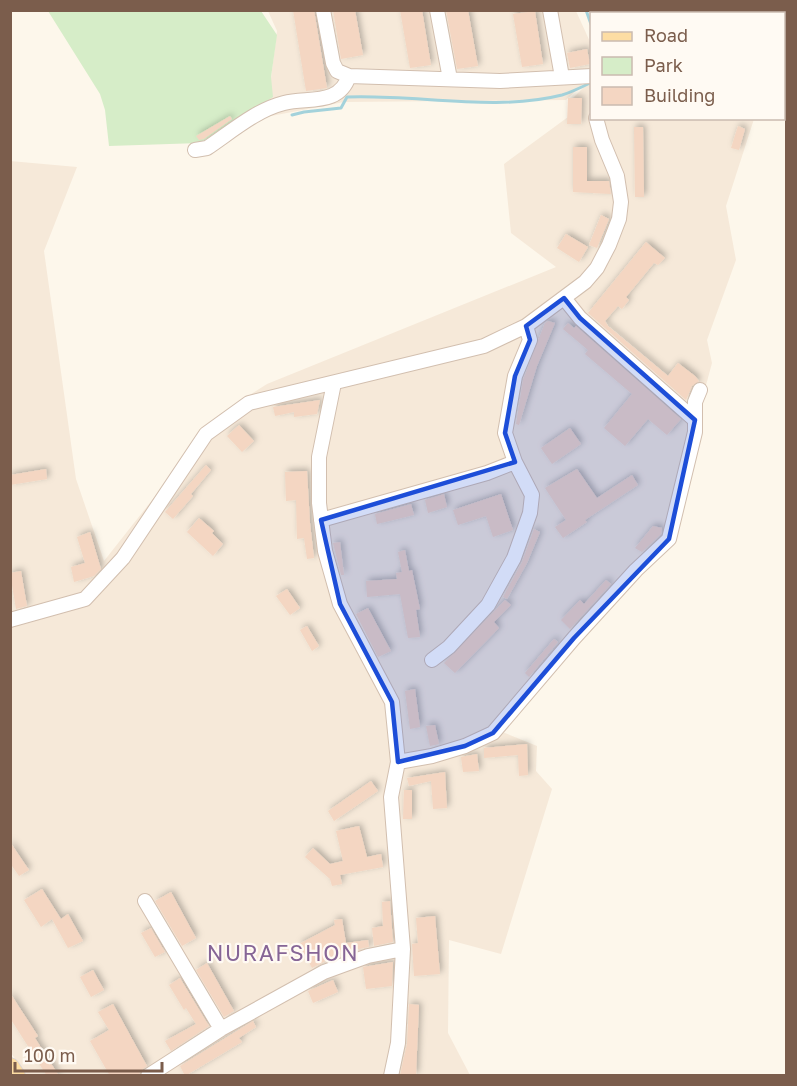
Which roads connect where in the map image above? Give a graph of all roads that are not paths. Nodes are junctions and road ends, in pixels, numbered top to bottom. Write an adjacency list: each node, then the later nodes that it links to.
1 (323, 10): 4 (street)
2 (437, 10): 7 (street)
3 (550, 10): 6 (street)
4 (349, 76): 7 (street); 9 (street)
5 (590, 76): 6 (street)
6 (562, 77): 7 (street)
7 (450, 79)
8 (597, 120): 10 (street)
9 (195, 150)
10 (564, 298): 11 (street); 14 (street)
11 (526, 326): 12 (street); 15 (street)
12 (334, 383): 16 (street); 17 (street)
13 (700, 390): 14 (street)
14 (695, 420): 19 (street)
15 (515, 462): 16 (street); 18 (street)
16 (321, 520): 19 (street)
17 (10, 620)
18 (432, 660)
19 (398, 762): 21 (street)
20 (145, 901): 22 (street)
21 (403, 949): 22 (street); 26 (street)
22 (221, 1029): 25 (street)
23 (10, 1067): 24 (main road)
24 (16, 1076)
25 (148, 1076)
26 (391, 1076)

